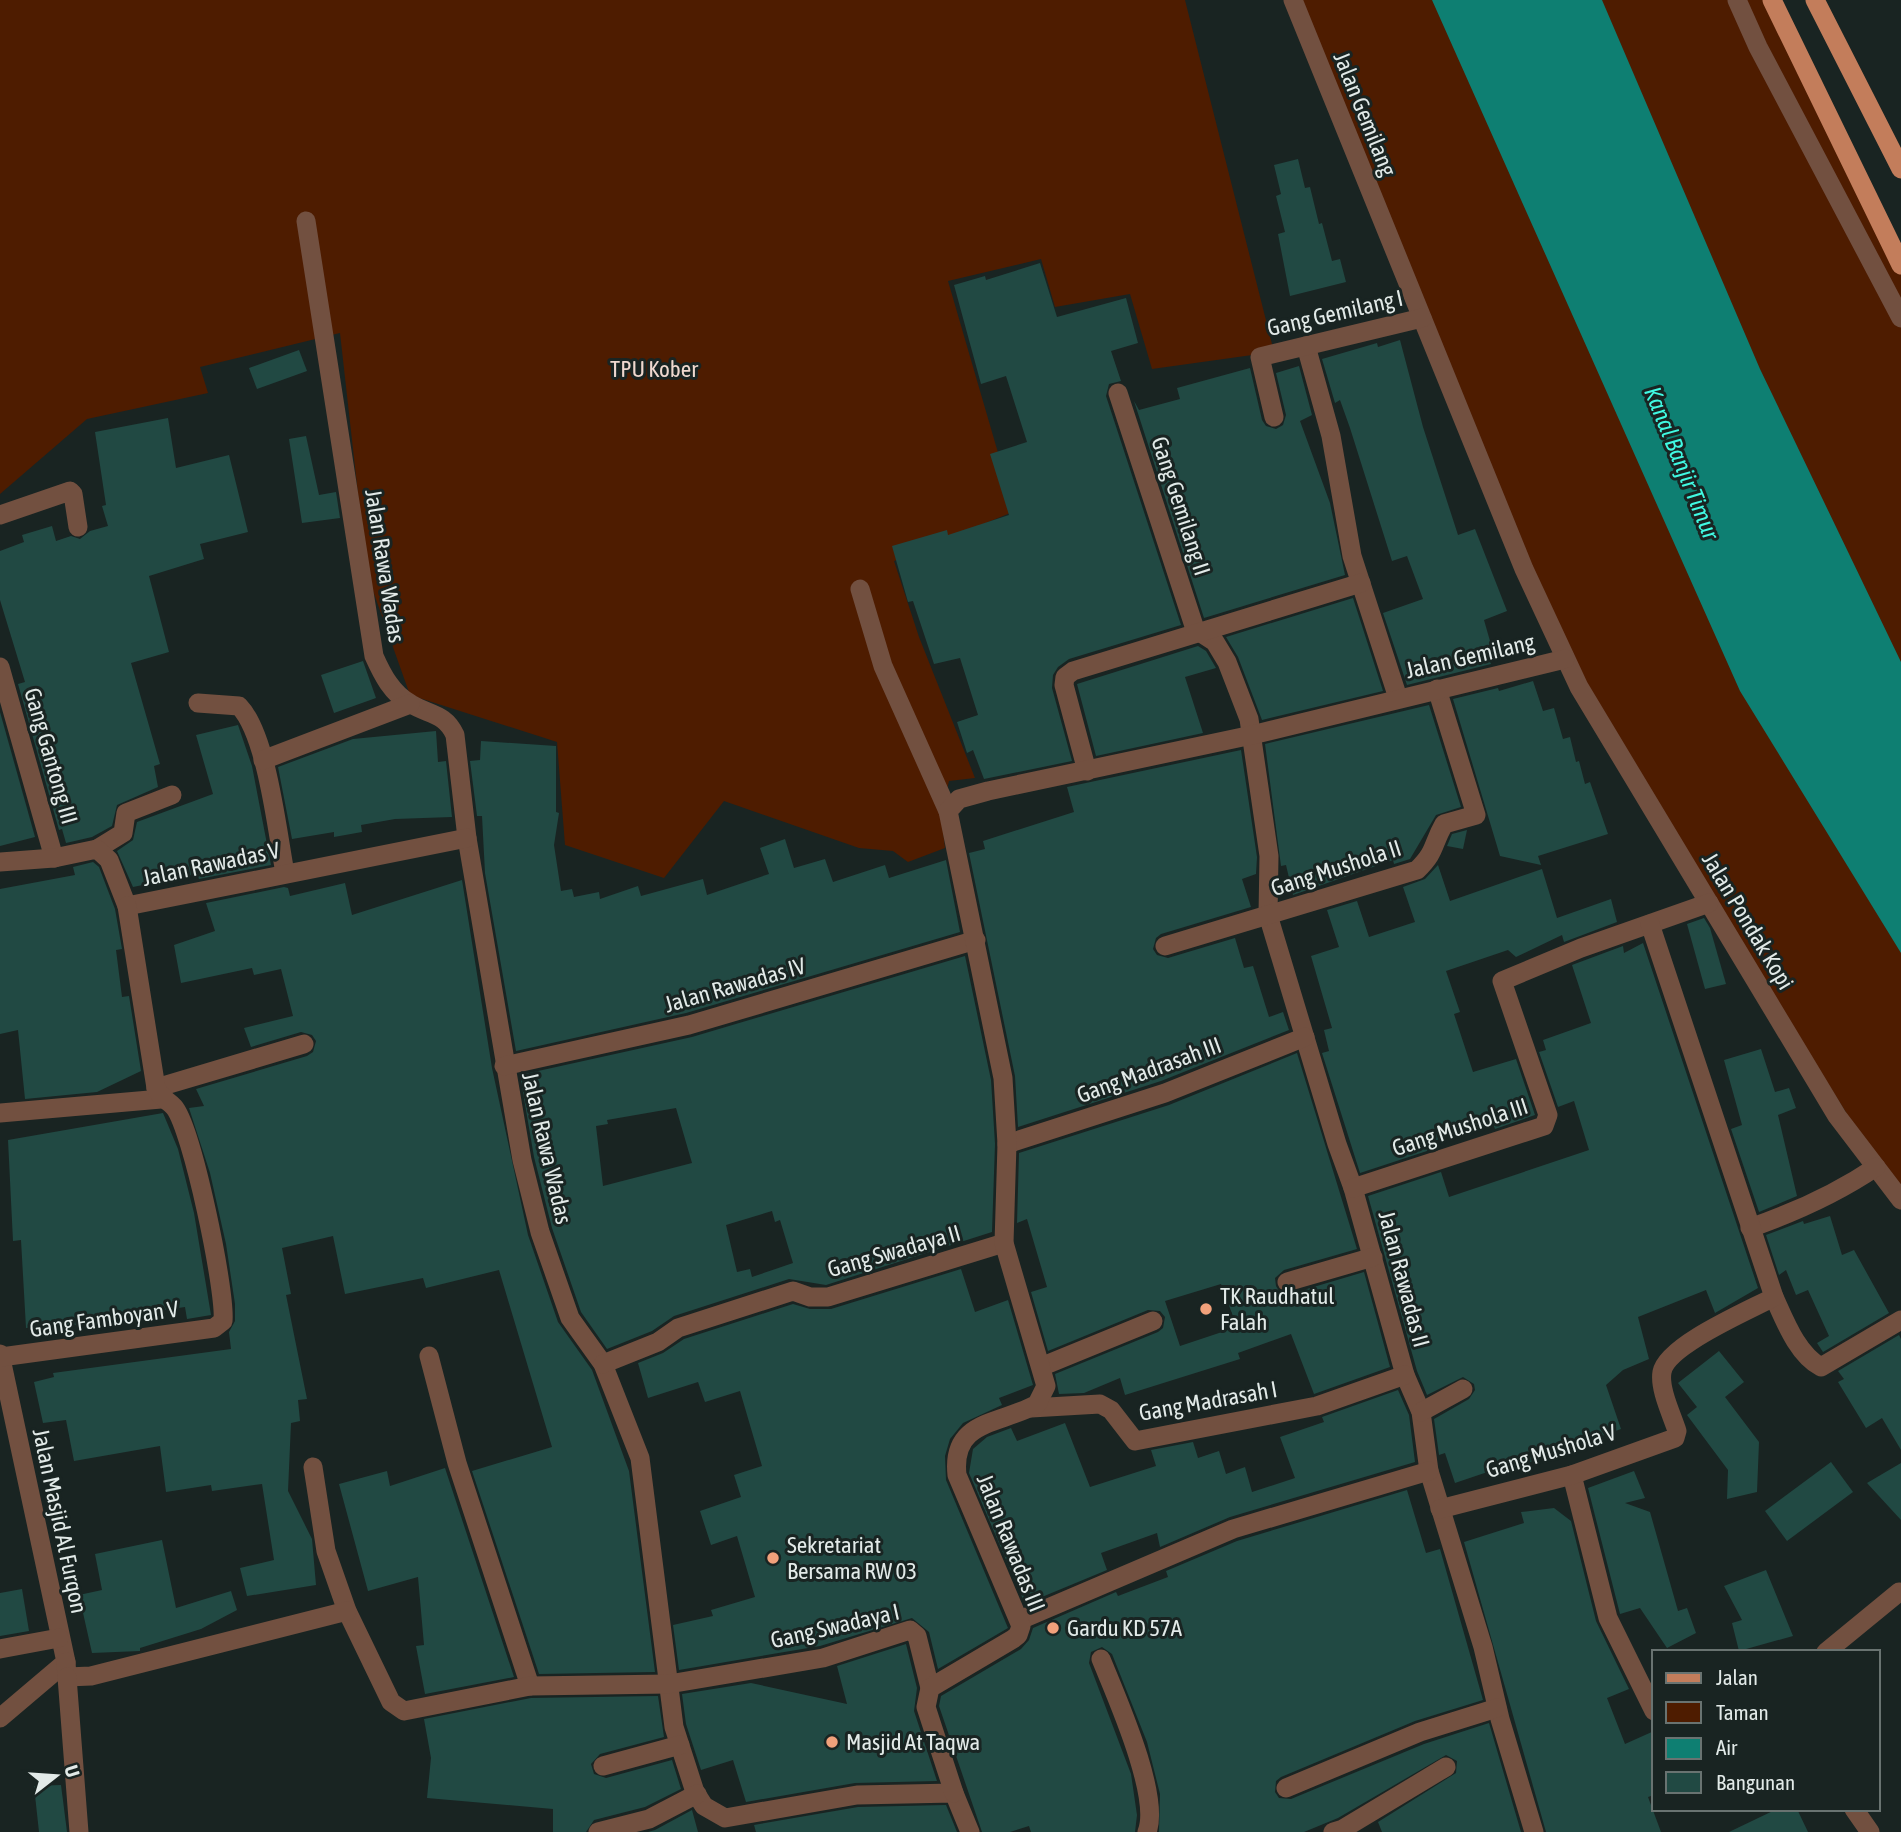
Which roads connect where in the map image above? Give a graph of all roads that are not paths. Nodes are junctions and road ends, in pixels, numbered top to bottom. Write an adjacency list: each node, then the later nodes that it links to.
1 (1293, 0): 8 (street, Jalan Gemilang)
2 (1737, 0): 9 (street)
3 (1772, 0): 7 (main road)
4 (1815, 0): 5 (main road)
5 (1901, 169)
6 (306, 221): 23 (street, Jalan Rawa Wadas)
7 (1901, 265)
8 (1422, 318): 10 (street, Gang Gemilang I); 18 (street, Jalan Gemilang)
9 (1901, 318)
10 (1306, 346): 12 (street, Gang Gemilang I); 15 (street)
11 (1118, 393): 17 (street, Gang Gemilang II)
12 (1274, 417)
13 (0, 515): 14 (street)
14 (79, 527)
15 (1361, 583): 17 (street); 21 (street)
16 (860, 589): 28 (street)
17 (1200, 633): 24 (street, Gang Gemilang II); 26 (street)
18 (1565, 659): 20 (street, Jalan Gemilang); 34 (street, Jalan Pondak Kopi)
19 (0, 667): 31 (street, Gang Gantong III)
20 (1437, 689): 21 (street, Jalan Gemilang); 36 (street, Gang Mushola II)
21 (1398, 698): 24 (street, Jalan Gemilang)
22 (198, 703): 25 (street)
23 (411, 704): 25 (street); 29 (street, Jalan Rawa Wadas)
24 (1252, 735): 26 (street, Jalan Gemilang); 36 (street, Jalan Rawadas II)
25 (263, 760): 33 (street)
26 (1087, 771): 28 (street, Jalan Gemilang)
27 (172, 795): 30 (street)
28 (948, 811): 38 (street)
29 (467, 838): 33 (street, Jalan Rawadas V); 42 (street, Jalan Rawa Wadas)
30 (97, 849): 31 (street); 35 (street, Jalan Rawadas V)
31 (54, 858): 32 (street)
32 (0, 862)
33 (285, 873): 35 (street, Jalan Rawadas V)
34 (1709, 903): 37 (street); 46 (street, Jalan Pondak Kopi)
35 (127, 906): 43 (street)
36 (1268, 915): 39 (street); 40 (street, Jalan Rawadas II)
37 (1650, 924): 47 (street, Gang Mushola III); 49 (street)
38 (976, 940): 42 (street, Jalan Rawadas IV); 45 (street)
39 (1165, 946)
40 (1305, 1037): 45 (street, Gang Madrasah III); 47 (street, Jalan Rawadas II)
41 (304, 1044): 43 (street)
42 (504, 1066): 58 (street, Jalan Rawa Wadas)
43 (158, 1093): 44 (street); 56 (street, Gang Famboyan V)
44 (0, 1113)
45 (1007, 1144): 50 (street)
46 (1876, 1167): 48 (street, Jalan Pondak Kopi); 49 (street)
47 (1353, 1188): 51 (street, Jalan Rawadas II)
48 (1901, 1200)
49 (1751, 1228): 53 (street)
50 (1004, 1243): 58 (street, Gang Swadaya II); 59 (street)
51 (1373, 1257): 52 (street); 60 (street, Jalan Rawadas II)
52 (1287, 1282)
53 (1774, 1297): 54 (street); 66 (street, Gang Mushola V)
54 (1901, 1320)
55 (1153, 1321): 59 (street)
56 (0, 1356): 71 (street, Jalan Masjid Al Furqon)
57 (429, 1356): 77 (street)
58 (603, 1364): 76 (street, Jalan Rawa Wadas)
59 (1043, 1366): 62 (street)
60 (1405, 1375): 62 (street, Gang Madrasah I); 63 (street, Jalan Rawadas II)
61 (1463, 1390): 63 (street)
62 (1031, 1408): 70 (street, Jalan Rawadas III)
63 (1421, 1412): 65 (street, Jalan Rawadas II)
64 (313, 1467): 69 (street)
65 (1429, 1471): 67 (street, Jalan Rawadas II); 70 (street)
66 (1572, 1475): 67 (street, Gang Mushola V); 79 (street)
67 (1440, 1509): 80 (street, Jalan Rawadas II)
68 (1899, 1592): 73 (street)
69 (347, 1611): 75 (street); 77 (street)
70 (1020, 1620): 78 (street, Jalan Rawadas III)
71 (60, 1639): 72 (street, Jalan Masjid Al Furqon); 75 (street)
72 (0, 1649)
73 (1828, 1650)
74 (1101, 1659): 93 (street)
75 (67, 1669): 81 (street); 90 (street)
76 (669, 1684): 77 (street); 78 (street, Gang Swadaya I); 82 (street, Jalan Rawa Wadas)
77 (530, 1686)
78 (930, 1688): 86 (street)
79 (1652, 1707)
80 (1497, 1708): 85 (street); 95 (street, Jalan Rawadas II)
81 (0, 1718)
82 (680, 1745): 83 (street); 87 (street, Jalan Rawa Wadas)
83 (603, 1766)
84 (1446, 1767): 94 (street)
85 (1286, 1788)
86 (954, 1793): 89 (street, Jalan Rawa Wadas); 92 (street)
87 (697, 1794): 89 (street, Jalan Rawa Wadas); 91 (street)
88 (1855, 1811): 96 (street)
89 (728, 1825)
90 (79, 1832)
91 (598, 1832)
92 (970, 1832)
93 (1147, 1832)
94 (1333, 1832)
95 (1534, 1832)
96 (1870, 1832)

